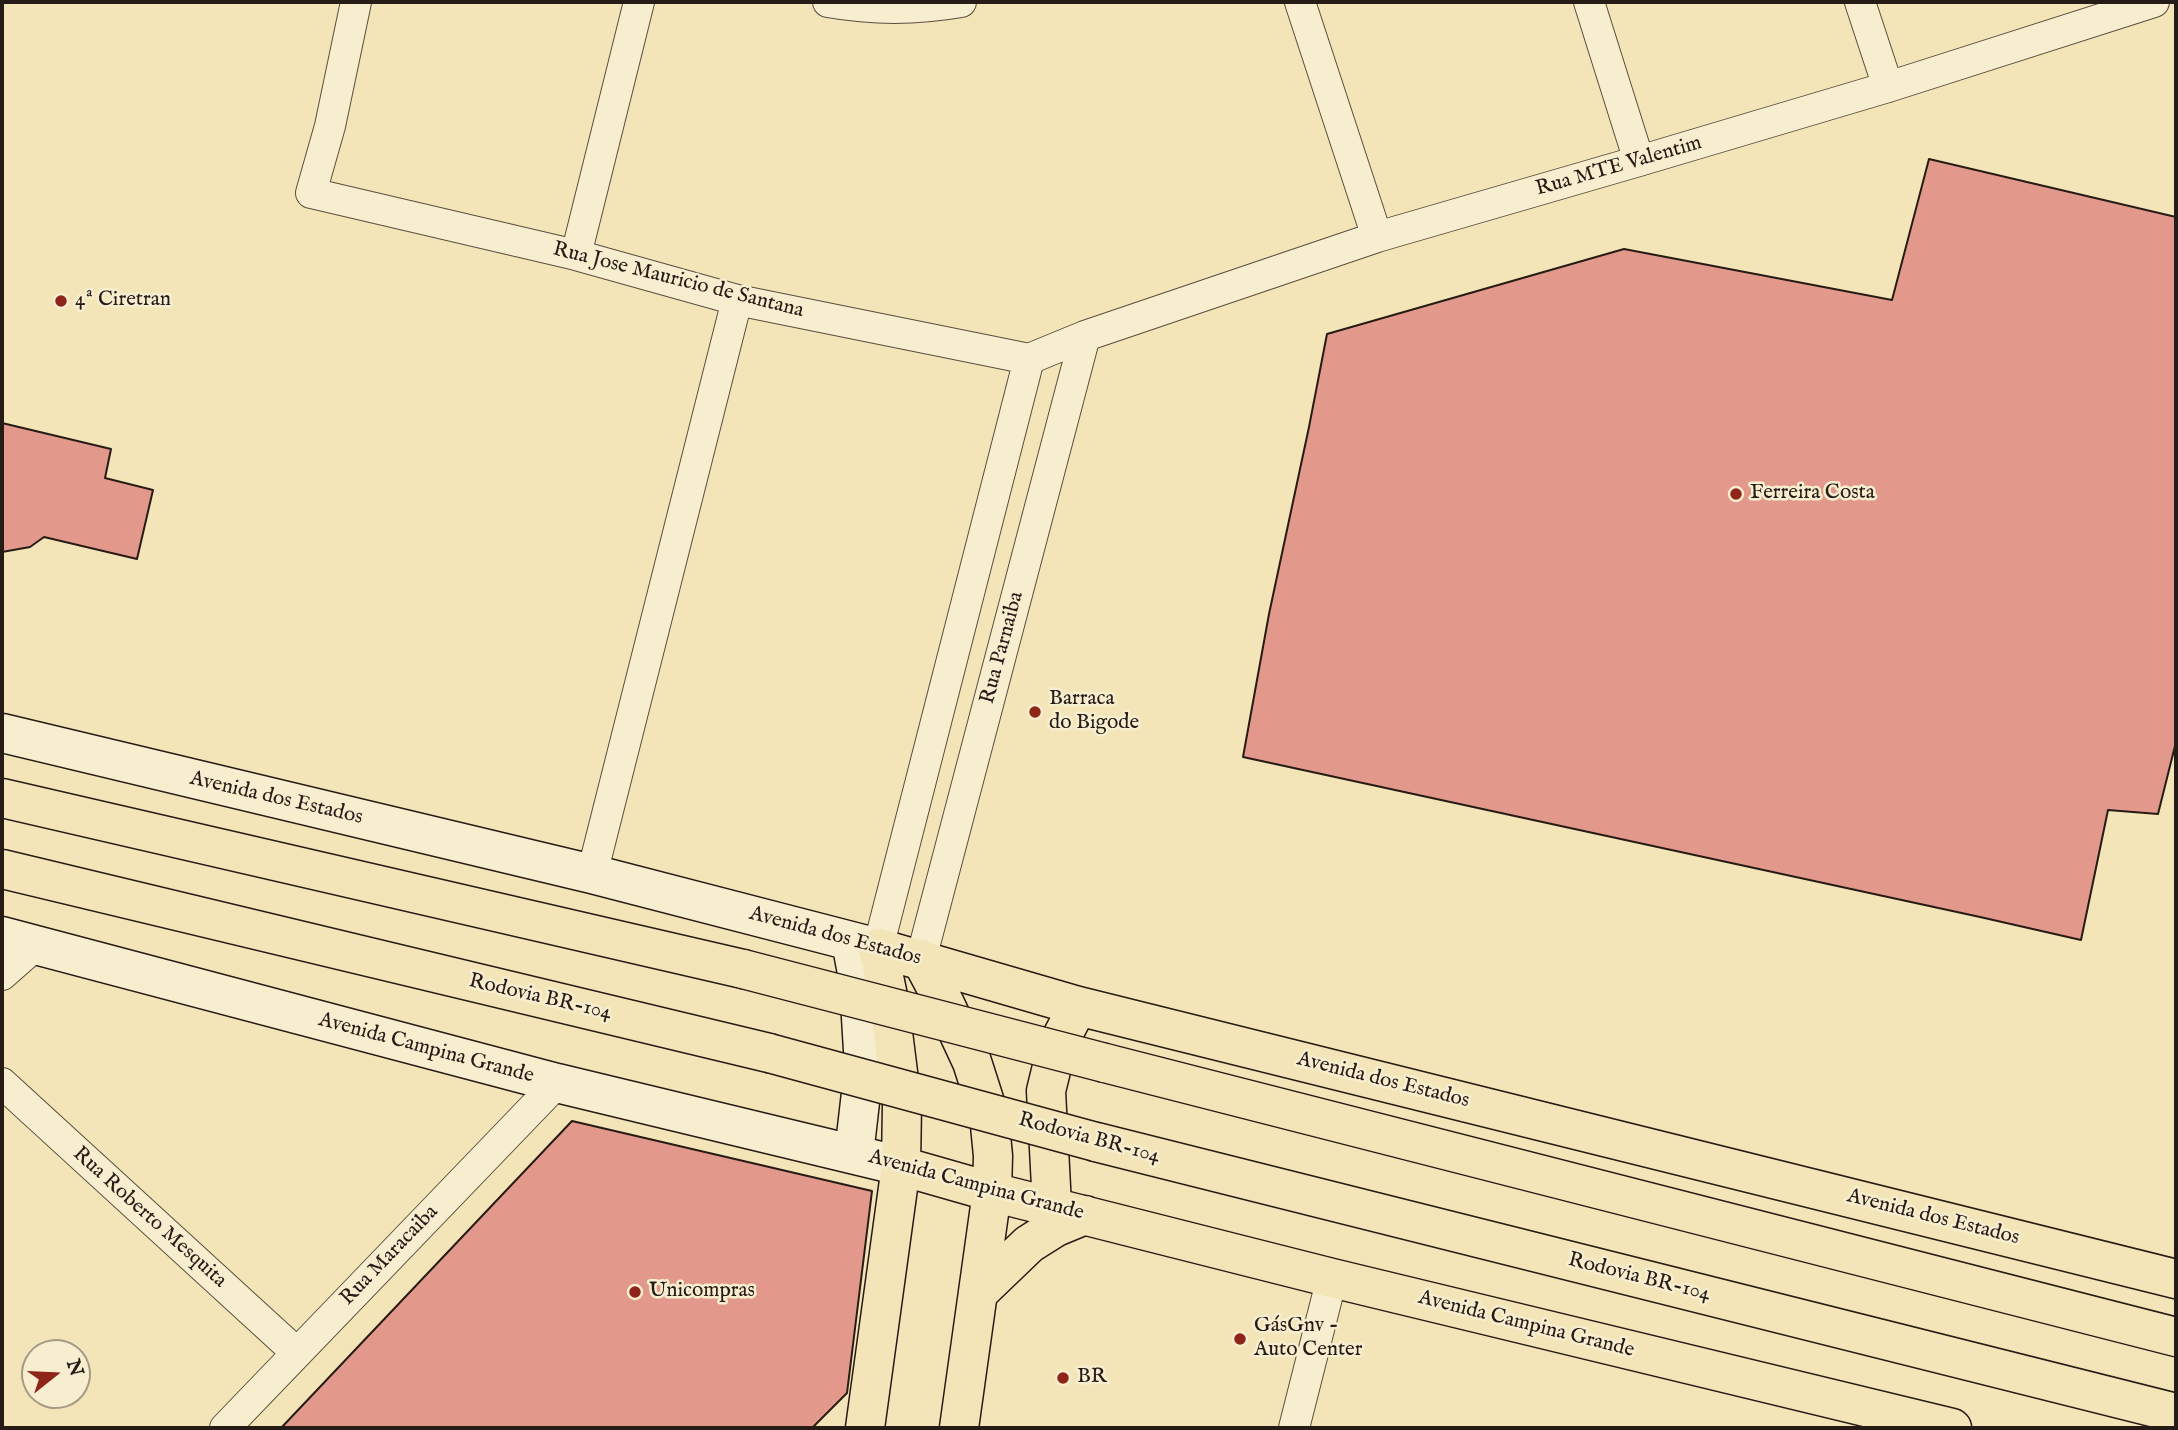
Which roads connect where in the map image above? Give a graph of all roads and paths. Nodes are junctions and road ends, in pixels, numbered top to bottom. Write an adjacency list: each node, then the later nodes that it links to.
1 (356, 2): 12 (street, Rua Jose Mauricio de Santana)
2 (639, 2): 12 (street)
3 (828, 2): 8 (street)
4 (1300, 2): 11 (street)
5 (1589, 2): 10 (street)
6 (1860, 2): 9 (street)
7 (2154, 2): 9 (street, Rua MTE Valentim)
8 (947, 3)
9 (1888, 87): 10 (street, Rua MTE Valentim)
10 (1639, 162): 11 (street, Rua MTE Valentim)
11 (1377, 237): 14 (street, Rua MTE Valentim)
12 (576, 255): 13 (street, Rua Jose Mauricio de Santana)
13 (737, 300): 15 (street, Rua Jose Mauricio de Santana); 19 (street)
14 (1085, 336): 15 (street); 22 (street, Rua Parnaiba)
15 (1029, 359): 21 (street)
16 (2, 733): 19 (main road, Avenida dos Estados)
17 (2, 798): 34 (main road, bridge)
18 (2, 869): 36 (main road, Rodovia BR-104, bridge)
19 (592, 874): 21 (main road, Avenida dos Estados)
20 (19, 940): 23 (street); 26 (main road, Avenida Campina Grande)
21 (865, 944): 22 (main road, Avenida dos Estados); 27 (main road); 28 (main road)
22 (921, 959): 24 (main road, Avenida dos Estados); 29 (main road)
23 (2, 975)
24 (1078, 1006): 30 (main road); 32 (main road, Avenida dos Estados)
25 (2, 1083): 35 (street, Rua Roberto Mesquita)
26 (557, 1083): 27 (main road, Avenida Campina Grande); 35 (street, Rua Maracaiba)
27 (854, 1154): 28 (main road, Avenida Campina Grande)
28 (901, 1166): 29 (main road, Avenida Campina Grande); 38 (main road)
29 (992, 1192): 30 (main road, Avenida Campina Grande); 33 (main road)
30 (1069, 1210): 31 (main road, Avenida Campina Grande); 33 (main road)
31 (1332, 1278): 40 (street); 41 (main road, Avenida Campina Grande)
32 (2176, 1279)
33 (979, 1292): 39 (main road)
34 (2176, 1337)
35 (297, 1353): 37 (street, Rua Maracaiba)
36 (2176, 1413)
37 (225, 1428)
38 (865, 1428)
39 (959, 1428)
40 (1294, 1428)
41 (1952, 1428)

